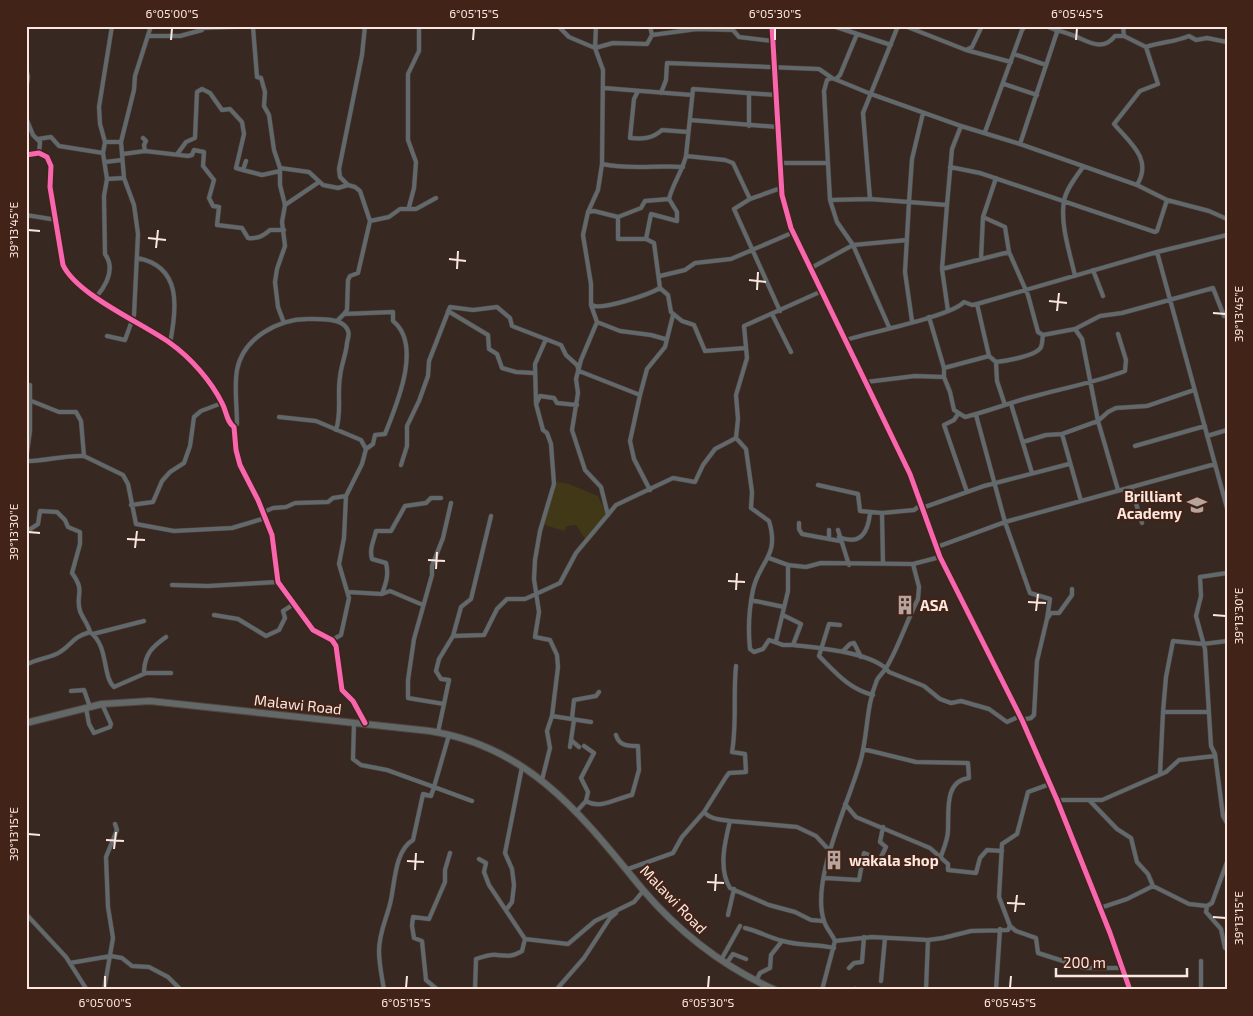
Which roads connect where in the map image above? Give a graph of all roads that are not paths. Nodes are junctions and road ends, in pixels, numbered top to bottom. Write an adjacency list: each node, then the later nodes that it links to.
1 (112, 26): 55 (street)
2 (151, 26): 21 (street)
3 (365, 26): 80 (street)
4 (419, 26): 93 (street)
5 (558, 26): 27 (street)
6 (596, 26): 27 (street)
7 (650, 26): 20 (street)
8 (772, 26): 23 (street)
9 (833, 26): 19 (street)
10 (898, 26): 25 (street)
11 (905, 26): 28 (street)
12 (982, 26): 28 (street)
13 (1025, 26): 29 (street)
14 (1046, 26): 18 (street)
15 (1123, 26): 22 (street)
16 (202, 27): 17 (street); 21 (street)
17 (256, 27): 74 (street)
18 (1057, 32): 22 (street); 31 (street)
19 (857, 34): 25 (street); 34 (street)
20 (652, 35): 23 (street); 27 (street)
21 (149, 36): 56 (street)
22 (1124, 36): 26 (street)
23 (773, 41): 32 (street)
24 (1227, 42): 26 (street)
25 (891, 45): 41 (street)
26 (1146, 47): 81 (street)
27 (595, 48): 36 (street)
28 (966, 50): 30 (street)
29 (1014, 54): 30 (street); 31 (street)
30 (1011, 62): 35 (street)
31 (1046, 65): 44 (street)
32 (776, 66): 34 (street); 39 (street); 43 (street)
33 (26, 68): 37 (street)
34 (834, 78): 41 (street); 69 (street)
35 (1004, 84): 44 (street); 52 (street)
36 (604, 88): 38 (street); 70 (street)
37 (26, 90)
38 (638, 91): 39 (street); 51 (street)
39 (662, 93): 42 (street)
40 (749, 94): 42 (street); 43 (street); 48 (street)
41 (871, 94): 45 (street); 86 (street)
42 (692, 95): 47 (street)
43 (776, 95): 50 (street)
44 (1037, 95): 57 (street)
45 (924, 113): 49 (street); 90 (street)
46 (26, 118): 54 (street)
47 (690, 120): 48 (street); 51 (street)
48 (749, 126): 50 (street)
49 (961, 126): 52 (street); 72 (street)
50 (778, 127): 68 (street)
51 (688, 132): 64 (street)
52 (985, 132): 57 (street)
53 (143, 138): 58 (street)
54 (38, 139): 59 (street); 60 (street)
55 (105, 142): 56 (street); 60 (street)
56 (121, 142): 62 (street)
57 (1020, 144): 73 (street)
58 (145, 151): 61 (street); 62 (street)
59 (39, 153): 63 (street); 99 (street)
60 (103, 153): 67 (street)
61 (178, 153): 75 (street); 101 (street)
62 (123, 154): 65 (street)
63 (26, 155)
64 (686, 156): 71 (street); 85 (street)
65 (122, 160): 67 (street); 76 (street)
66 (246, 161): 75 (street)
67 (105, 162): 78 (street)
68 (779, 163): 69 (street); 82 (street)
69 (826, 163): 87 (street)
70 (602, 164): 71 (street); 94 (street)
71 (683, 167): 84 (street)
72 (950, 167): 77 (street); 92 (street)
73 (1083, 167): 81 (street); 89 (street)
74 (280, 169): 75 (street); 79 (street); 91 (street)
75 (243, 170)
76 (124, 178): 78 (street); 110 (street)
77 (996, 178): 89 (street); 97 (street)
78 (107, 179): 120 (street)
79 (319, 182): 80 (street); 91 (street)
80 (348, 185): 100 (street)
81 (1137, 185): 88 (street)
82 (781, 188): 85 (street); 102 (street)
83 (436, 198): 93 (street)
84 (669, 199): 96 (street); 104 (street)
85 (750, 199): 107 (street)
86 (870, 199): 87 (street); 90 (street)
87 (830, 200): 106 (street)
88 (1167, 200): 89 (street); 98 (street)
89 (1064, 201): 116 (street)
90 (908, 202): 92 (street); 105 (street)
91 (285, 205): 101 (street)
92 (947, 205): 113 (street)
93 (409, 207): 100 (street)
94 (588, 212): 96 (street); 124 (street)
95 (26, 215): 99 (street)
96 (618, 217): 104 (street)
97 (984, 217): 108 (street); 111 (street)
98 (1227, 219)
99 (57, 220): 120 (street)
100 (370, 220): 128 (street)
101 (284, 230): 137 (street)
102 (794, 232): 107 (street); 112 (street)
103 (1227, 235): 109 (street)
104 (646, 239): 115 (street)
105 (906, 240): 106 (street); 134 (street)
106 (853, 245): 112 (street); 138 (street)
107 (752, 251): 115 (street); 126 (street)
108 (1009, 252): 111 (street); 118 (street)
109 (1157, 252): 114 (street); 122 (street)
110 (137, 258): 133 (street); 146 (street)
111 (981, 259): 113 (street)
112 (811, 268): 119 (street)
113 (942, 269): 127 (street)
114 (1093, 270): 116 (street); 121 (street)
115 (660, 276): 117 (street)
116 (1075, 276): 118 (street)
117 (660, 288): 124 (street); 130 (street)
118 (1026, 290): 123 (street); 141 (street)
119 (822, 291): 126 (street); 145 (street)
120 (97, 296): 133 (street)
121 (1103, 296)
122 (1169, 299): 131 (street); 139 (street); 158 (street)
123 (976, 304): 127 (street); 149 (street)
124 (591, 305): 136 (street)
125 (448, 311): 143 (street); 153 (street); 184 (street)
126 (780, 311): 129 (street)
127 (948, 311): 132 (street)
128 (344, 314): 135 (street); 179 (street)
129 (772, 314): 147 (street); 148 (street)
130 (673, 315): 144 (street); 147 (street)
131 (1224, 316)
132 (929, 317): 134 (street); 151 (street)
133 (132, 319): 142 (street); 146 (street)
134 (912, 321): 138 (street)
135 (336, 322): 137 (street); 172 (street)
136 (597, 322): 144 (street); 152 (street)
137 (284, 323): 171 (street)
138 (889, 327): 145 (street)
139 (1076, 330): 141 (street); 156 (street)
140 (1118, 334): 156 (street)
141 (1043, 335): 150 (street)
142 (107, 336)
143 (546, 339): 152 (street); 153 (street)
144 (665, 340): 159 (street)
145 (846, 340): 155 (street)
146 (170, 343): 161 (street)
147 (746, 348): 176 (street)
148 (791, 352)
149 (989, 356): 150 (street); 151 (street)
150 (996, 362): 165 (street)
151 (944, 368): 154 (street)
152 (579, 371): 159 (street); 164 (street)
153 (534, 373): 162 (street)
154 (944, 377): 155 (street); 166 (street)
155 (866, 382): 198 (street)
156 (1089, 383): 163 (street); 169 (street)
157 (30, 385): 160 (street)
158 (1194, 390): 169 (street); 170 (street)
159 (640, 395): 190 (street)
160 (29, 400): 180 (street); 181 (street)
161 (222, 403): 171 (street); 197 (street)
162 (536, 404): 164 (street); 225 (street)
163 (1011, 404): 165 (street); 177 (street)
164 (577, 405): 202 (street)
165 (1005, 406): 167 (street)
166 (958, 414): 167 (street); 192 (street)
167 (976, 414): 186 (street)
168 (279, 418): 172 (street)
169 (1098, 421): 174 (street); 191 (street)
170 (1205, 426): 175 (street); 178 (street)
171 (234, 427): 204 (street)
172 (336, 430): 179 (street)
173 (1227, 430): 175 (street)
174 (1062, 434): 177 (street); 182 (street)
175 (1207, 436): 183 (street)
176 (736, 438): 190 (street); 215 (street)
177 (1023, 442): 185 (street)
178 (1134, 446)
179 (366, 449): 193 (street)
180 (84, 456): 181 (street); 197 (street)
181 (26, 460)
182 (1069, 464): 185 (street); 195 (street)
183 (1215, 464): 188 (street); 189 (street)
184 (401, 465)
185 (1032, 473): 186 (street)
186 (995, 484): 192 (street); 205 (street)
187 (818, 486): 200 (street)
188 (1131, 487): 191 (street); 207 (street)
189 (1224, 488): 199 (street)
190 (650, 490): 202 (street)
191 (1118, 490): 195 (street)
192 (967, 492): 198 (street)
193 (346, 496): 204 (street); 224 (street)
194 (441, 498): 226 (street)
195 (1080, 501): 205 (street)
196 (451, 503): 229 (street)
197 (131, 505): 204 (street)
198 (921, 507): 201 (street); 213 (street)
199 (1227, 508)
200 (870, 513): 201 (street); 212 (street)
201 (882, 513): 216 (street)
202 (608, 515): 225 (street)
203 (490, 516): 237 (street)
204 (264, 518): 221 (street)
205 (1005, 522): 213 (street); 233 (street)
206 (799, 523): 211 (street)
207 (1142, 523)
208 (828, 530): 211 (street)
209 (838, 530): 212 (street)
210 (26, 532): 236 (street)
211 (829, 539): 212 (street)
212 (839, 539): 219 (street)
213 (937, 548): 214 (street)
214 (940, 557): 217 (street); 261 (street)
215 (769, 558): 218 (street); 227 (street)
216 (883, 564): 217 (street); 219 (street)
217 (913, 564): 249 (street)
218 (788, 565): 219 (street); 230 (street)
219 (848, 565)
220 (1227, 574): 242 (street)
221 (278, 582): 222 (street); 228 (street)
222 (172, 585)
223 (1072, 589): 233 (street)
224 (348, 592): 226 (street); 239 (street)
225 (536, 593): 237 (street); 260 (street)
226 (382, 594): 229 (street)
227 (751, 600): 230 (street); 240 (street)
228 (292, 602): 231 (street); 239 (street)
229 (423, 605): 256 (street)
230 (784, 607): 232 (street)
231 (214, 615)
232 (783, 615): 240 (street); 243 (street)
233 (1047, 619): 261 (street)
234 (144, 621): 236 (street)
235 (840, 625): 244 (street)
236 (91, 633): 247 (street); 250 (street)
237 (453, 636): 256 (street)
238 (166, 637): 250 (street)
239 (332, 640): 266 (street)
240 (776, 641): 243 (street)
241 (1227, 641): 242 (street)
242 (1203, 644): 258 (street); 259 (street)
243 (793, 645): 244 (street)
244 (820, 649): 245 (street); 254 (street)
245 (843, 651): 246 (street); 246 (street)
246 (861, 657): 249 (street)
247 (26, 665)
248 (736, 666): 287 (street)
249 (886, 668): 254 (street); 261 (street)
250 (146, 673): 251 (street)
251 (171, 673)
252 (72, 691): 257 (street)
253 (599, 692): 262 (street)
254 (873, 695): 274 (street)
255 (102, 704): 257 (main road, Malawi Road); 257 (street); 263 (main road, Malawi Road)
256 (444, 704): 267 (street)
257 (88, 707): 265 (main road, Malawi Road)
258 (1164, 712): 259 (street); 277 (street)
259 (1209, 712): 275 (street)
260 (552, 716): 262 (street); 278 (street)
261 (1021, 718): 279 (street)
262 (573, 719): 264 (street); 270 (street)
263 (354, 722): 266 (main road, Malawi Road); 280 (street)
264 (591, 722)
265 (26, 723)
266 (365, 723): 267 (main road, Malawi Road)
267 (438, 732): 268 (main road, Malawi Road)
268 (449, 735): 276 (main road, Malawi Road); 280 (street)
269 (616, 735): 283 (street)
270 (571, 740): 271 (street); 273 (street)
271 (579, 746)
272 (584, 746): 283 (street)
273 (570, 747)
274 (863, 749): 285 (street); 295 (street)
275 (1215, 756): 277 (street); 289 (street)
276 (522, 767): 278 (main road, Malawi Road); 306 (street)
277 (1160, 774): 284 (street)
278 (542, 780): 286 (main road, Malawi Road)
279 (1050, 784): 281 (street); 293 (street)
280 (434, 787): 282 (street); 332 (street)
281 (1057, 800): 284 (street); 305 (street)
282 (472, 801)
283 (586, 801): 286 (street)
284 (1090, 801): 300 (street)
285 (845, 804): 291 (street); 292 (street)
286 (577, 811): 298 (main road, Malawi Road)
287 (704, 812): 288 (street); 298 (street)
288 (730, 821): 292 (street); 301 (street)
289 (1227, 823)
290 (115, 824): 320 (street)
291 (883, 827): 295 (street); 299 (street)
292 (830, 851): 299 (street)
293 (1002, 851): 295 (street); 310 (street)
294 (450, 853): 333 (street)
295 (941, 856)
296 (480, 859): 306 (street)
297 (1226, 865): 303 (street)
298 (628, 869): 302 (main road, Malawi Road)
299 (825, 878): 309 (street)
300 (1153, 886): 303 (street); 305 (street)
301 (734, 889): 308 (street); 309 (street)
302 (644, 890): 304 (street); 323 (main road, Malawi Road)
303 (1207, 906): 319 (street)
304 (624, 907): 314 (street); 335 (street)
305 (1100, 908): 326 (street)
306 (506, 910): 314 (street)
307 (26, 914): 324 (street)
308 (728, 915)
309 (823, 921): 317 (street)
310 (1010, 926): 311 (street); 326 (street)
311 (1000, 929): 315 (street); 339 (street)
312 (864, 937): 313 (street); 317 (street); 325 (street)
313 (885, 938): 315 (street); 328 (street)
314 (525, 939): 334 (street)
315 (928, 940): 338 (street)
316 (782, 941): 318 (street); 323 (street); 327 (street)
317 (835, 941): 318 (street)
318 (834, 948): 337 (street)
319 (1227, 949)
320 (110, 956): 324 (street); 330 (street); 331 (street)
321 (746, 959): 323 (street)
322 (1201, 961): 341 (street)
323 (724, 962): 327 (main road, Malawi Road)
324 (70, 963): 329 (street)
325 (849, 968)
326 (1122, 968): 340 (street)
327 (756, 981): 336 (main road, Malawi Road)
328 (881, 981)
329 (87, 990)
330 (104, 990)
331 (181, 990)
332 (384, 990)
333 (438, 990)
334 (475, 990)
335 (556, 990)
336 (775, 990)
337 (822, 990)
338 (926, 990)
339 (996, 990)
340 (1130, 990)
341 (1201, 990)

